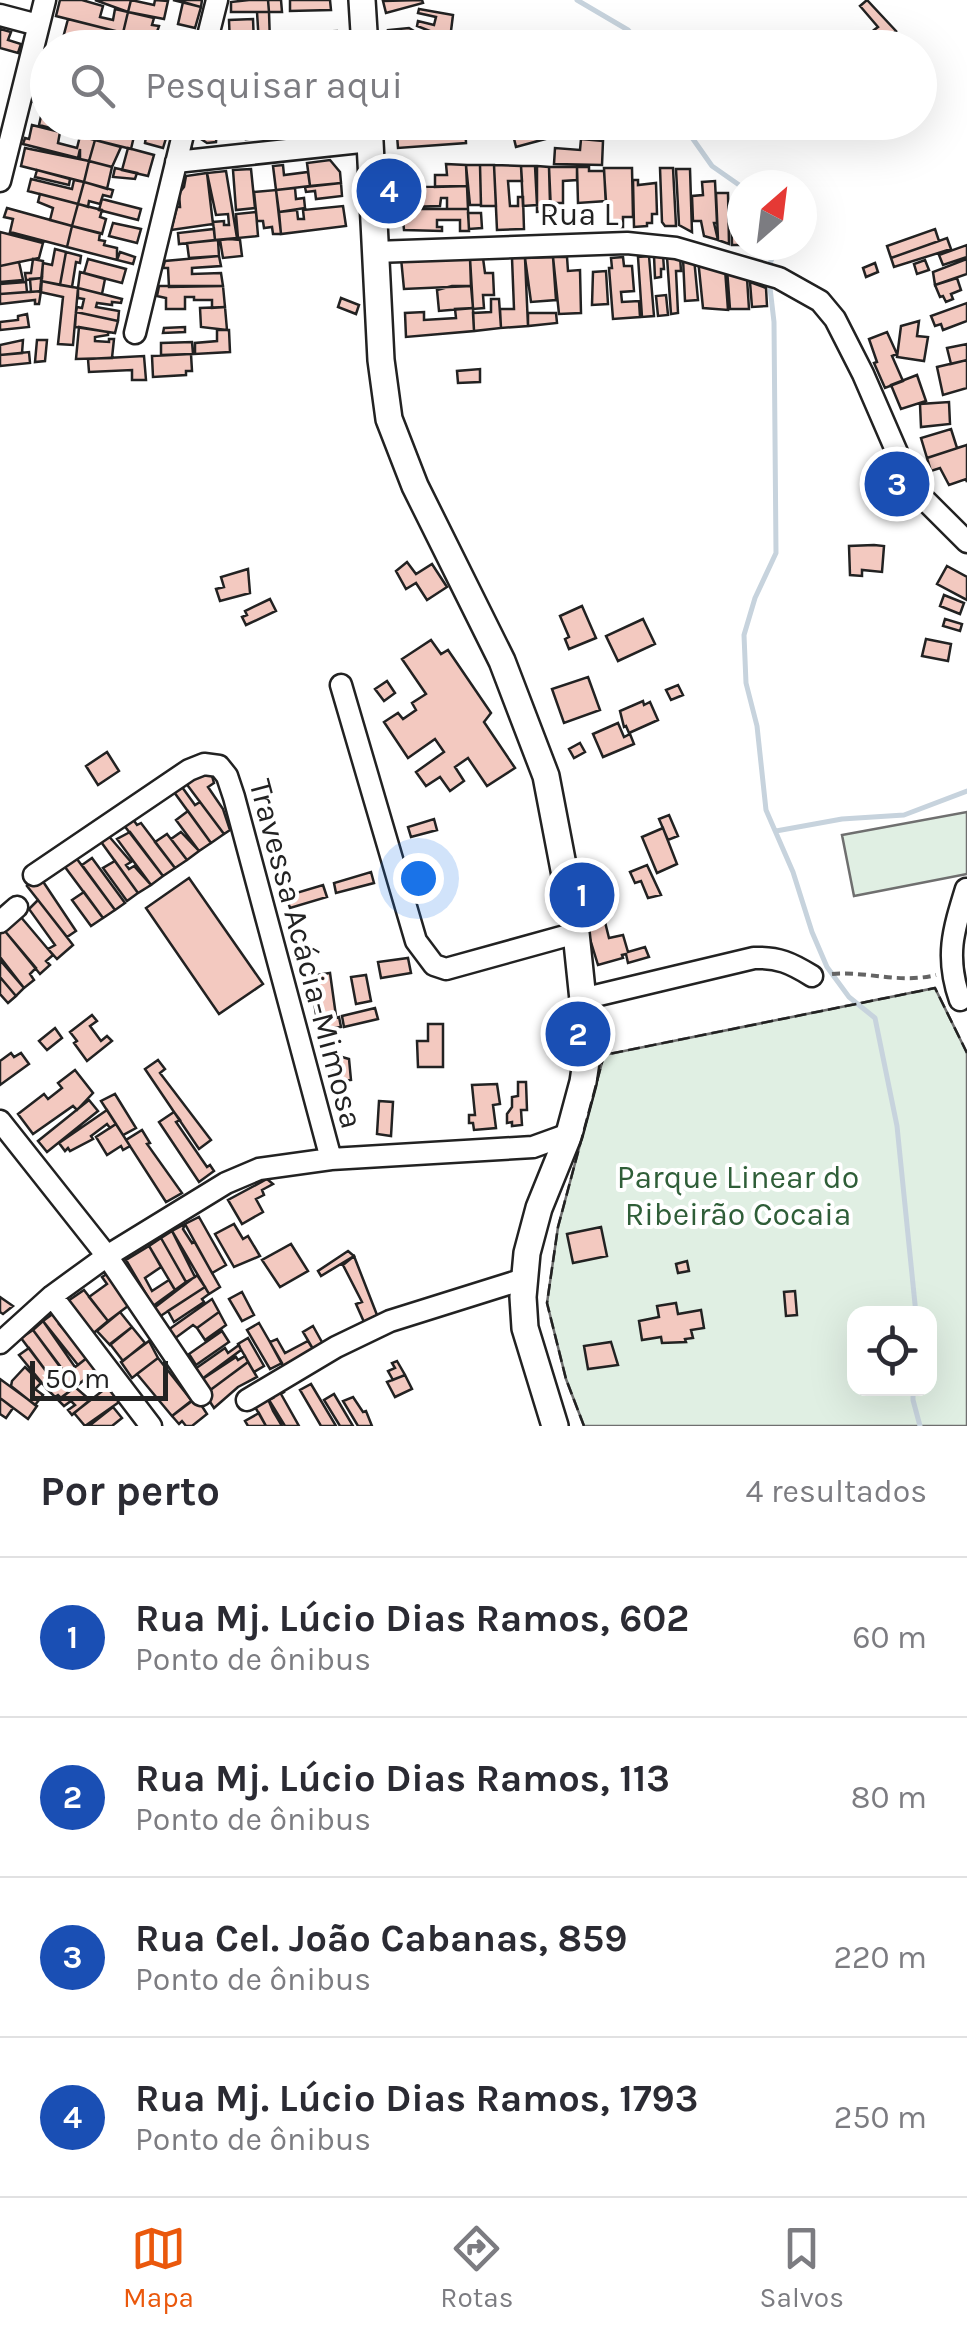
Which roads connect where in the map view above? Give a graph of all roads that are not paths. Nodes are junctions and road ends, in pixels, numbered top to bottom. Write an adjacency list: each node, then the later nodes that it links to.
1 (45, 0): 5 (street)
2 (216, 0): 7 (street)
3 (362, 0): 8 (main road)
4 (0, 15): 5 (street)
5 (38, 26): 6 (street)
6 (37, 30)
7 (208, 30)
8 (364, 30)
9 (30, 59): 14 (street)
10 (182, 140): 13 (street)
11 (318, 140): 13 (street)
12 (370, 140): 15 (main road)
13 (176, 162): 16 (street)
14 (0, 181)
15 (375, 252): 17 (street, Rua L); 23 (main road)
16 (135, 333)
17 (967, 542)
18 (340, 685): 23 (street)
19 (34, 875): 31 (street, Travessa Acácia-Mimosa)
20 (966, 889): 24 (street)
21 (17, 908): 22 (street)
22 (0, 922)
23 (576, 933): 26 (main road)
24 (959, 970): 27 (street)
25 (812, 976): 26 (street)
26 (582, 999): 29 (main road)
27 (960, 1000)
28 (0, 1120): 33 (street)
29 (570, 1134): 30 (street); 32 (main road)
30 (533, 1147): 31 (street); 32 (street)
31 (331, 1159): 33 (street)
32 (555, 1169): 34 (main road)
33 (107, 1256): 35 (street); 37 (street)
34 (524, 1278): 38 (street); 40 (main road)
35 (52, 1296): 36 (street); 39 (street)
36 (0, 1342)
37 (201, 1396)
38 (248, 1400)
39 (152, 1426)
40 (554, 1426)

